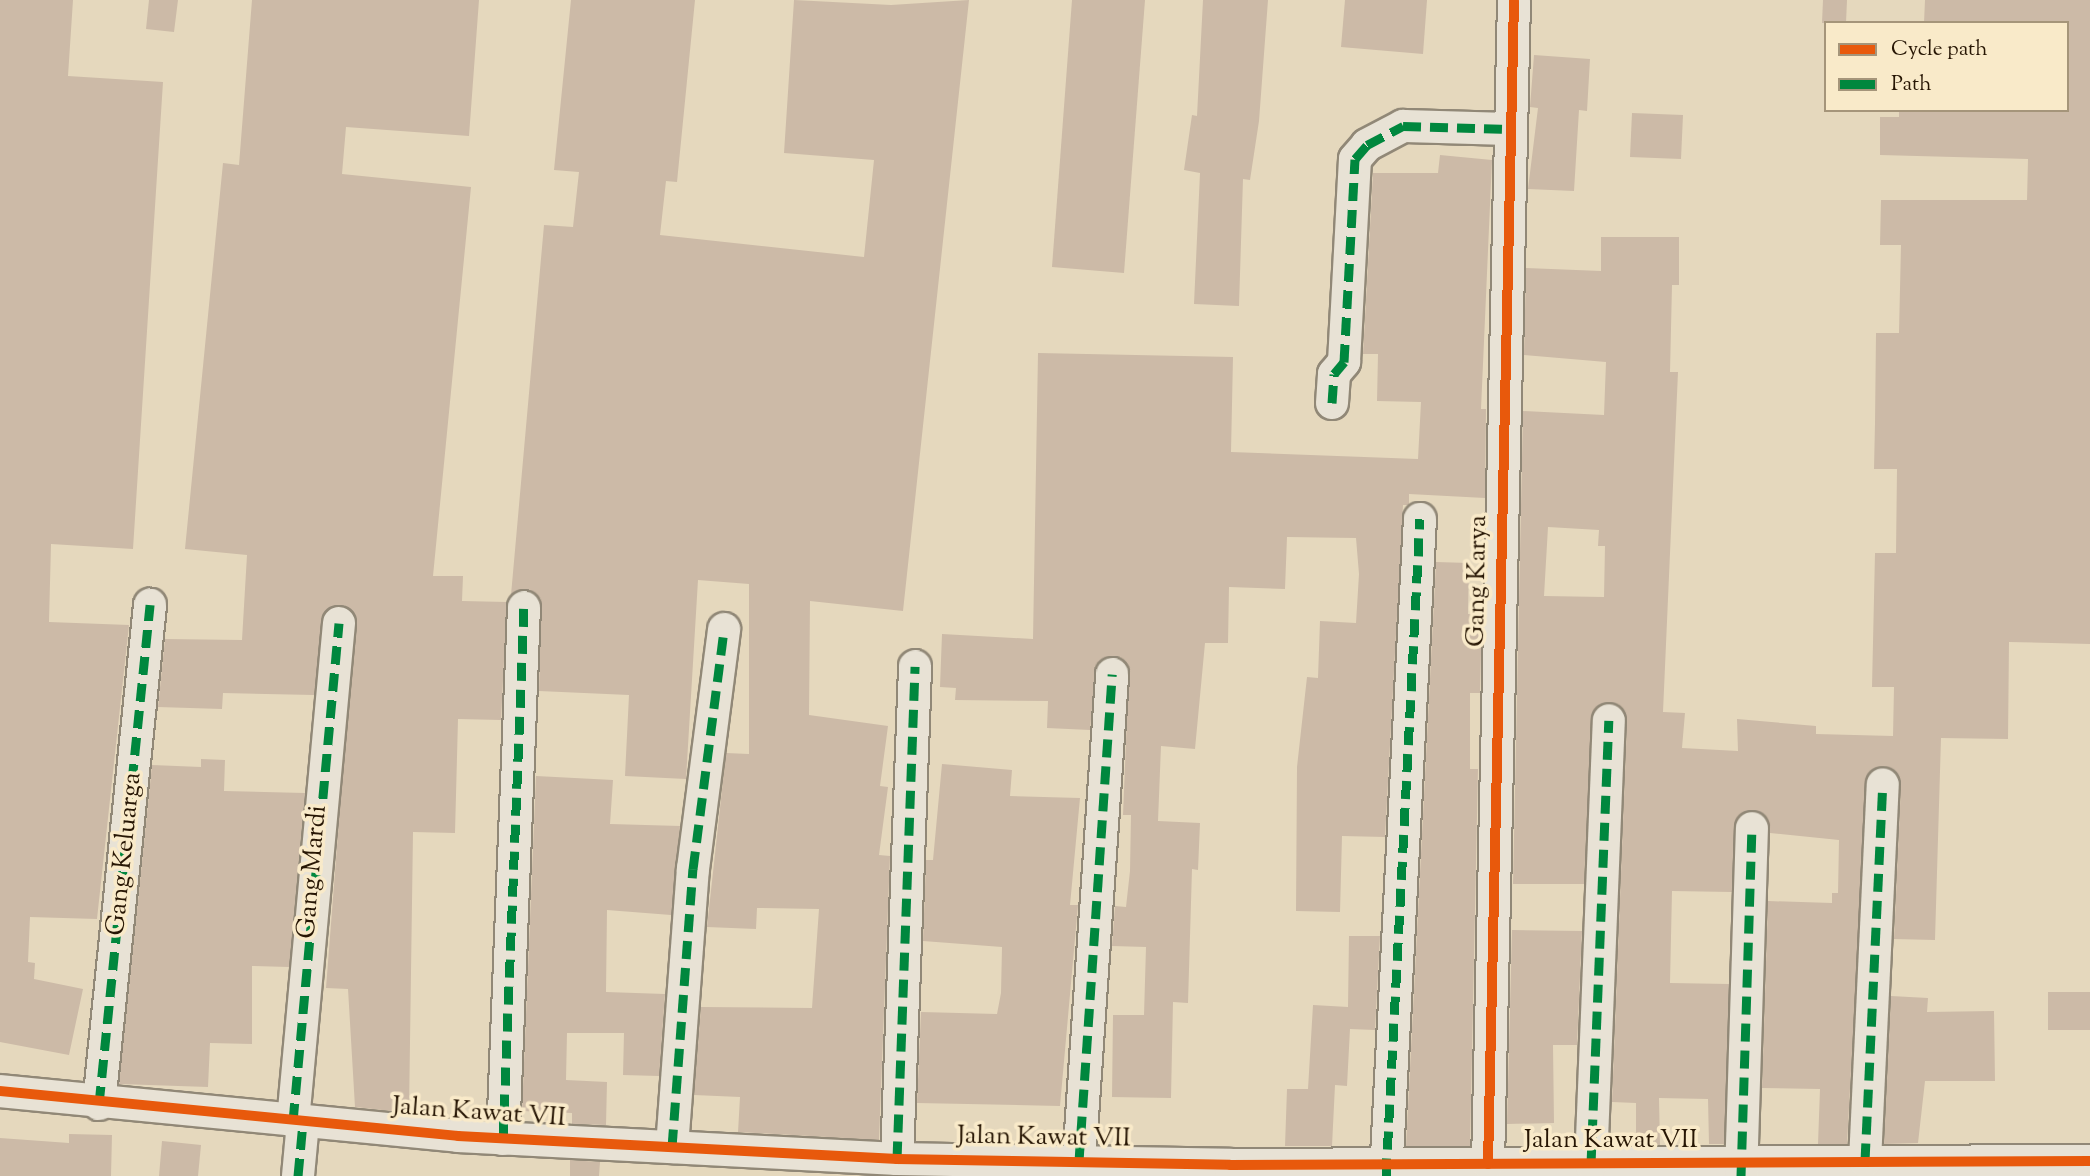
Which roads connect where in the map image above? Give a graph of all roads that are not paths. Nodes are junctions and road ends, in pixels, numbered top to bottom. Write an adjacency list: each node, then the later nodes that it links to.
1 (1514, 0): 2 (street, Gang Karya)
2 (1510, 128): 3 (street); 23 (street, Gang Karya)
3 (1332, 403)
4 (1420, 519): 25 (street)
5 (150, 605): 15 (street, Gang Keluarga)
6 (524, 607): 17 (street)
7 (339, 624): 16 (street, Gang Mardi)
8 (724, 629): 18 (street)
9 (915, 666): 19 (street)
10 (1112, 674): 20 (street)
11 (1609, 720): 24 (street)
12 (1882, 785): 21 (street)
13 (1752, 828): 26 (street)
14 (0, 1091): 15 (street, Jalan Kawat VII)
15 (99, 1104): 16 (street, Jalan Kawat VII)
16 (298, 1121): 17 (street, Jalan Kawat VII); 29 (street, Gang Mardi)
17 (503, 1139): 18 (street, Jalan Kawat VII)
18 (672, 1147): 19 (street, Jalan Kawat VII)
19 (897, 1159): 20 (street, Jalan Kawat VII)
20 (1079, 1161): 27 (street, Jalan Kawat VII)
21 (1866, 1161): 22 (street, Jalan Kawat VII); 26 (street, Jalan Kawat VII)
22 (2090, 1161)
23 (1488, 1164): 24 (street, Jalan Kawat VII); 25 (street, Jalan Kawat VII)
24 (1591, 1164): 28 (street, Jalan Kawat VII)
25 (1387, 1169): 27 (street, Jalan Kawat VII)
26 (1741, 1169): 28 (street, Jalan Kawat VII)
27 (1230, 1170)
28 (1655, 1170)
29 (298, 1176)

